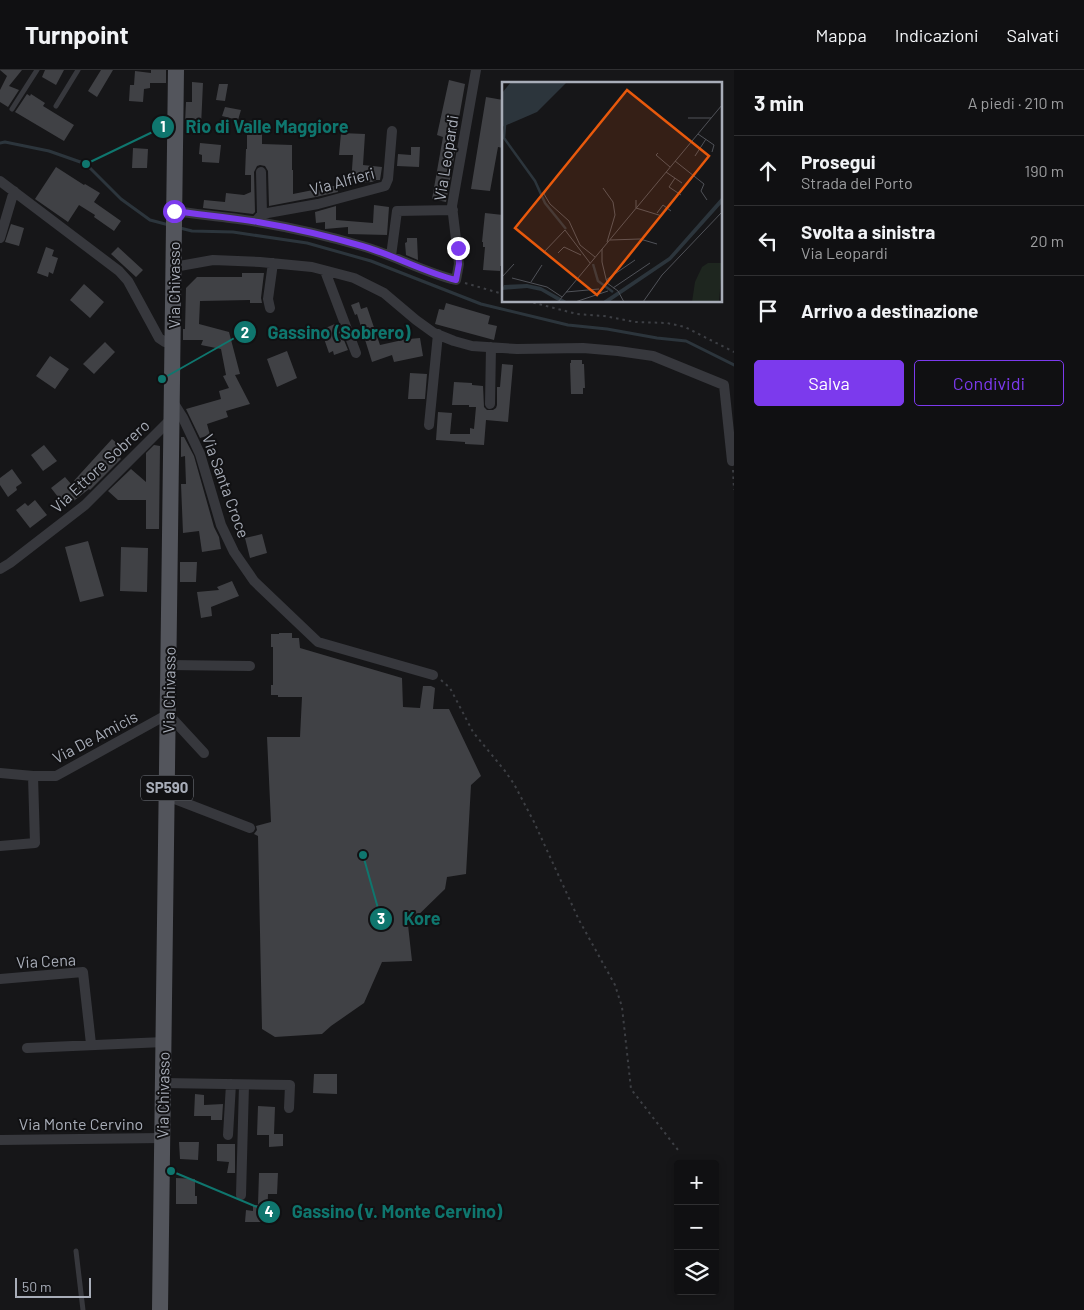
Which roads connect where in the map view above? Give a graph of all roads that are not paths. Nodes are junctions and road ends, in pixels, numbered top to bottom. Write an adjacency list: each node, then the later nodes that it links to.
1 (37, 70): 6 (lane)
2 (78, 70): 5 (lane)
3 (176, 70): 12 (main road, Via Chivasso / SP590)
4 (476, 70): 11 (street, Via Leopardi)
5 (56, 106)
6 (12, 109)
7 (392, 131): 13 (street, Via Alfieri)
8 (261, 172): 13 (street)
9 (0, 181): 10 (street)
10 (14, 191): 14 (street); 21 (street)
11 (453, 210): 15 (street); 15 (street, Via Leopardi)
12 (174, 211): 13 (street); 17 (main road, Via Chivasso / SP590)
13 (259, 218): 15 (street)
14 (0, 238)
15 (391, 256)
16 (272, 263): 17 (street); 18 (street); 19 (street)
17 (174, 267): 21 (main road, Via Chivasso / SP590)
18 (325, 270): 20 (street); 23 (street)
19 (270, 308)
20 (438, 334): 22 (street); 27 (street)
21 (173, 343): 24 (main road, Via Chivasso / SP590)
22 (492, 347): 25 (street); 28 (street)
23 (356, 353)
24 (172, 401): 26 (main road, Via Chivasso / SP590); 32 (street, Via Santa Croce)
25 (490, 404)
26 (172, 418): 29 (street, Via Ettore Sobrero); 30 (main road, Via Chivasso / SP590)
27 (429, 425)
28 (732, 461)
29 (0, 569)
30 (169, 666): 31 (street); 33 (main road, Via Chivasso / SP590)
31 (250, 666)
32 (433, 675)
33 (168, 714): 34 (street); 36 (street, Via De Amicis); 37 (main road, Via Chivasso / SP590)
34 (204, 753)
35 (0, 773): 36 (street, Via De Amicis)
36 (33, 776): 39 (street)
37 (167, 796): 38 (street); 41 (main road, Via Chivasso / SP590)
38 (250, 828)
39 (0, 846)
40 (0, 979): 42 (street, Via Cena)
41 (164, 1042): 42 (street); 44 (main road, Via Chivasso / SP590)
42 (91, 1044): 43 (street)
43 (27, 1048)
44 (163, 1083): 45 (street); 49 (main road, Via Chivasso / SP590)
45 (231, 1084): 46 (street); 48 (street)
46 (244, 1085): 47 (street); 51 (street)
47 (289, 1108)
48 (228, 1135)
49 (162, 1138): 50 (street, Via Monte Cervino); 54 (main road, Via Chivasso / SP590)
50 (0, 1140)
51 (241, 1195)
52 (76, 1251): 53 (lane)
53 (83, 1310)
54 (160, 1310)

